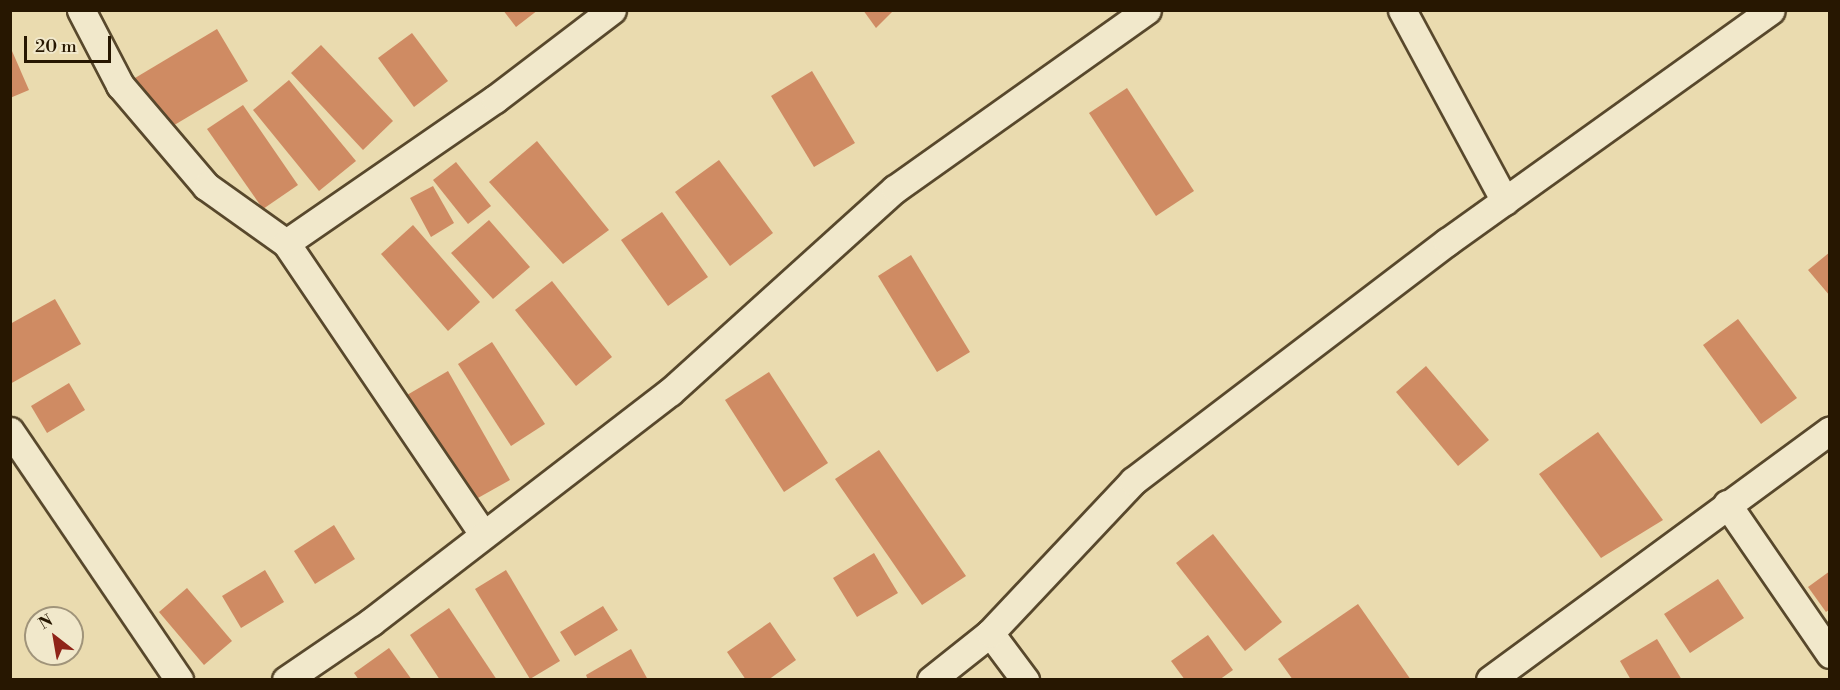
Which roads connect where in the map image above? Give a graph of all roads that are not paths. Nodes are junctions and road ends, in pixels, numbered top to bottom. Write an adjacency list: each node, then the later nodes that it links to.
1 (81, 10): 7 (street)
2 (612, 10): 7 (street)
3 (1147, 10): 11 (street)
4 (1402, 10): 6 (street)
5 (1771, 10): 6 (street)
6 (1505, 201): 12 (street)
7 (286, 243): 11 (street)
8 (1830, 430): 10 (street)
9 (10, 431): 14 (street)
10 (1727, 504): 13 (street); 18 (street)
11 (482, 532): 15 (street)
12 (990, 633): 16 (street); 17 (street)
13 (1830, 654)
14 (180, 680)
15 (286, 680)
16 (931, 680)
17 (1024, 680)
18 (1490, 680)

